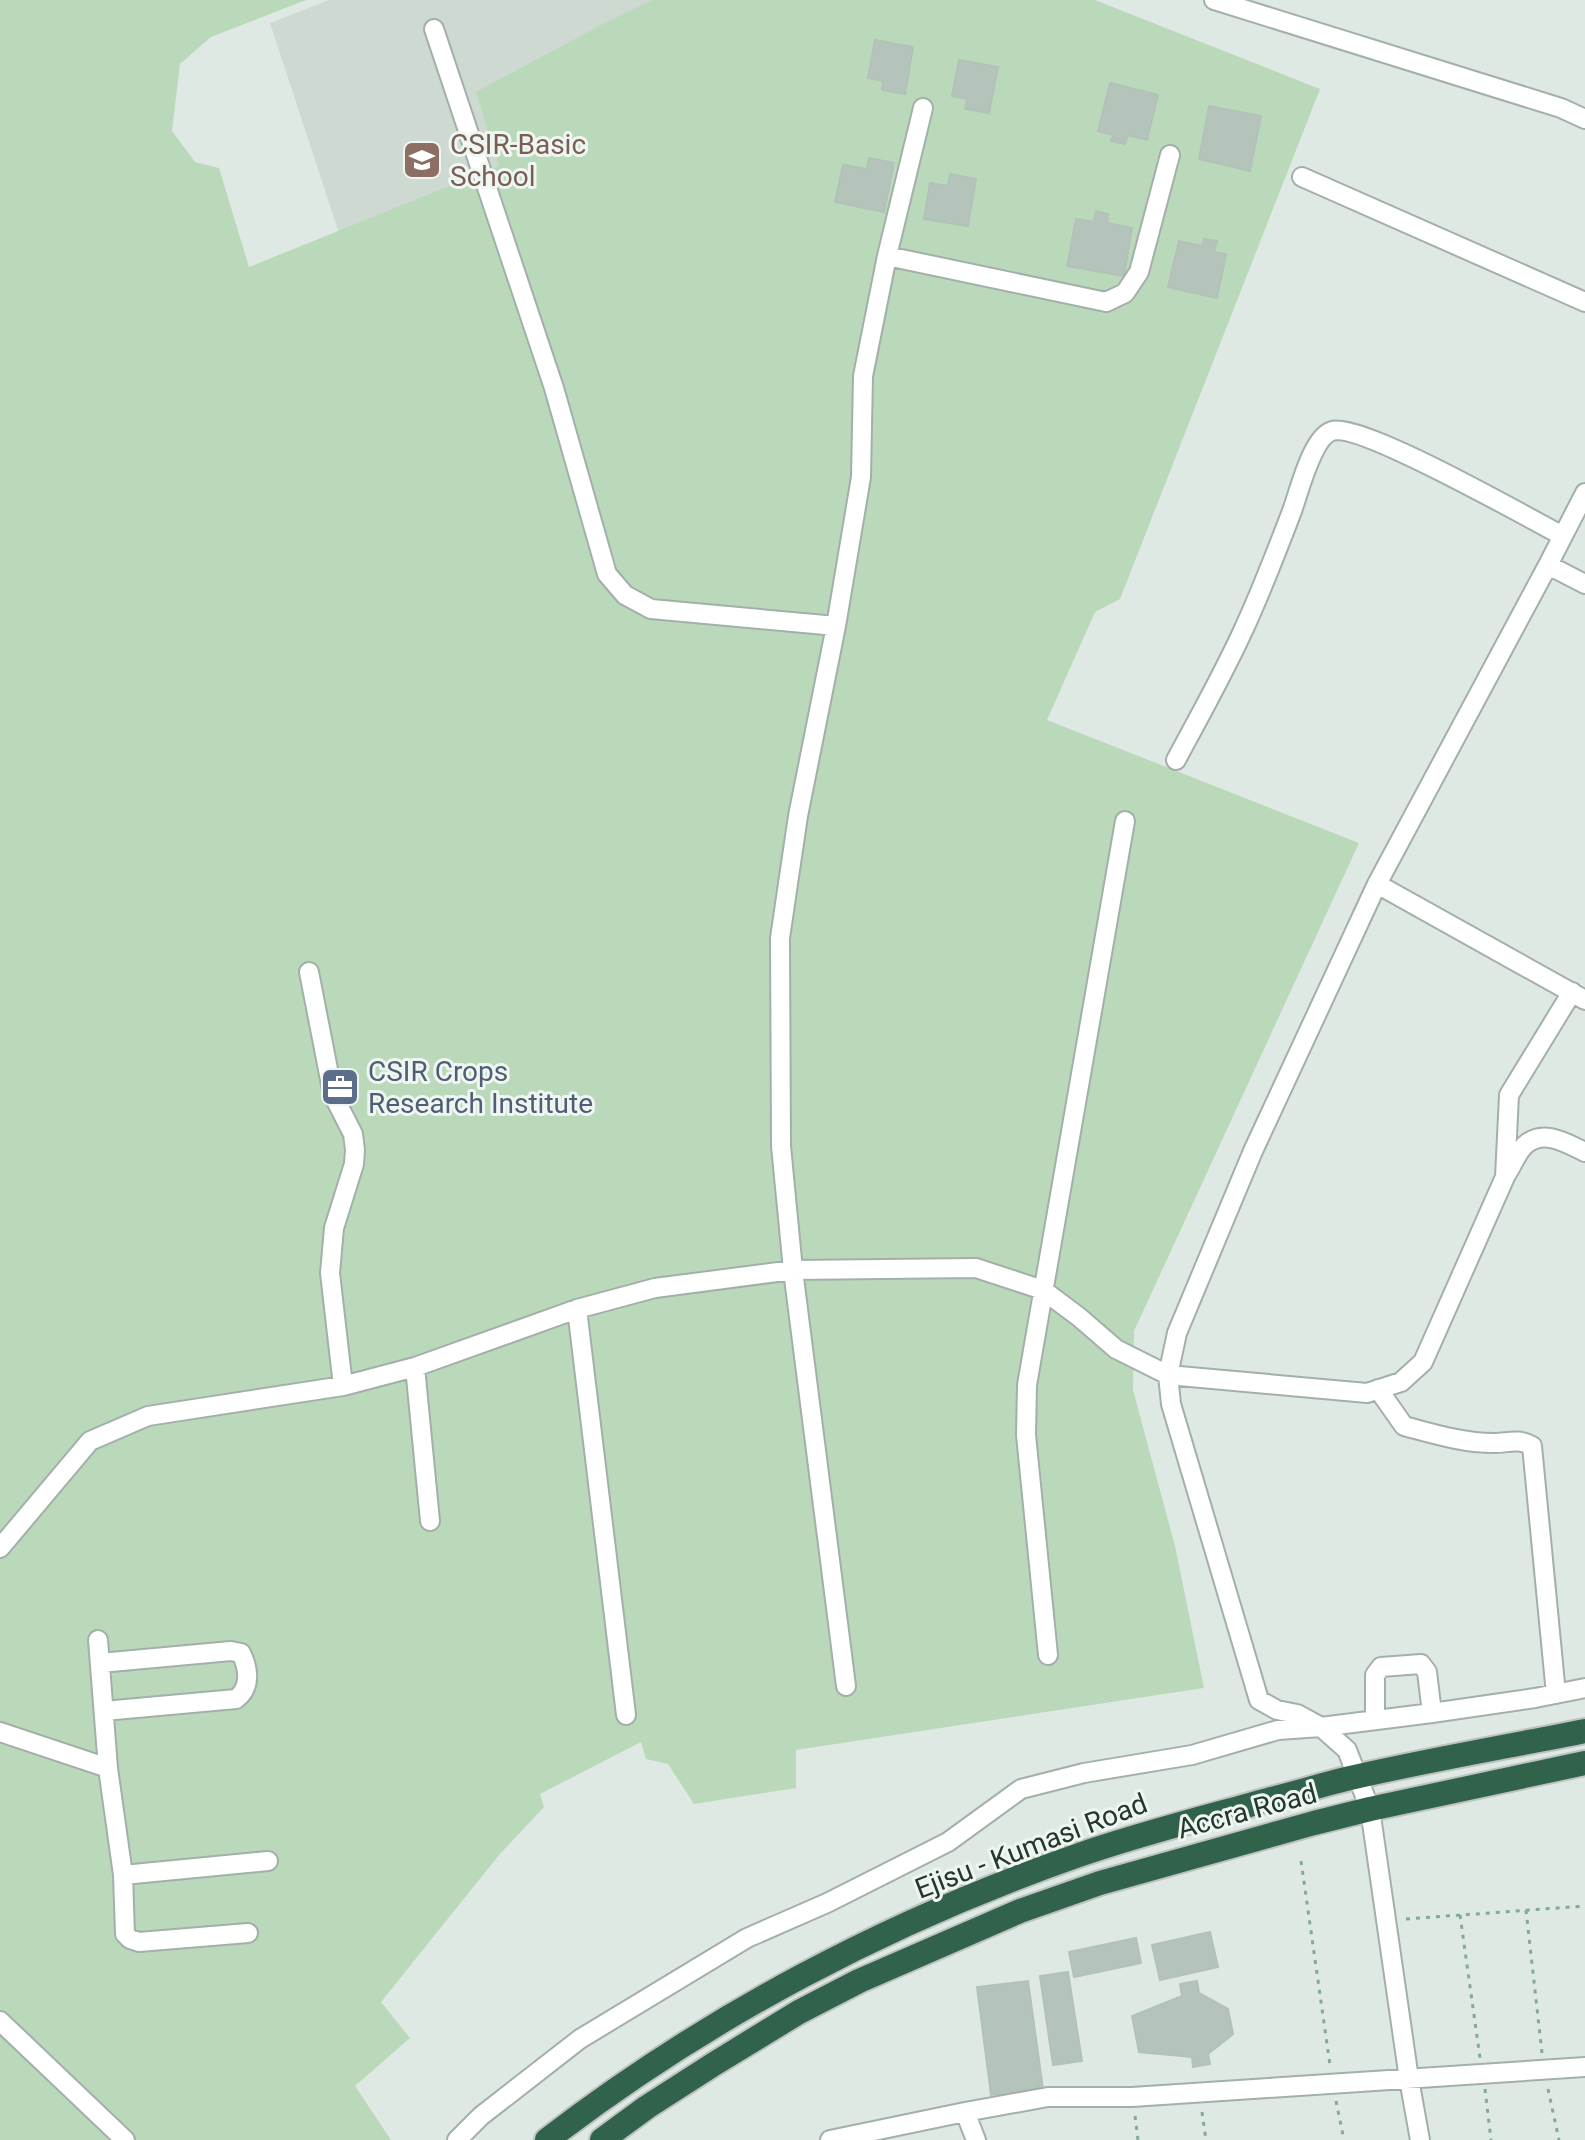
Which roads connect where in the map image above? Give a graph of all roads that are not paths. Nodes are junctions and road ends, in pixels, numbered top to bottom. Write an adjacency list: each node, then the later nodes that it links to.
1 (1214, 0): 4 (street)
2 (434, 29): 13 (street)
3 (923, 108): 7 (street)
4 (1585, 119)
5 (1170, 155): 7 (street)
6 (1302, 177): 8 (street)
7 (887, 256): 13 (street)
8 (1585, 302)
9 (1585, 493): 10 (street)
10 (1563, 536): 11 (street); 14 (street)
11 (1548, 565): 12 (street); 16 (street)
12 (1585, 584)
13 (836, 626): 21 (street)
14 (1176, 760)
15 (1125, 821): 22 (street)
16 (1377, 884): 18 (street); 25 (street)
17 (309, 972): 26 (street)
18 (1578, 996): 20 (street)
19 (1585, 1152): 20 (street)
20 (1505, 1177): 27 (street)
21 (793, 1270): 22 (street); 23 (street); 33 (street)
22 (1043, 1290): 25 (street); 31 (street)
23 (577, 1309): 24 (street); 38 (street)
24 (415, 1367): 26 (street); 28 (street)
25 (1168, 1375): 27 (street); 40 (street)
26 (343, 1386): 29 (street)
27 (1378, 1389): 35 (street)
28 (430, 1521)
29 (0, 1548)
30 (98, 1640): 32 (street)
31 (1048, 1655)
32 (100, 1663): 36 (street); 36 (street)
33 (846, 1686)
34 (1585, 1688): 35 (street)
35 (1556, 1694): 37 (street)
36 (104, 1711): 44 (street)
37 (1432, 1713): 39 (street); 39 (street)
38 (626, 1715)
39 (1375, 1719): 40 (street)
40 (1321, 1727): 45 (street); 55 (street)
41 (1585, 1731): 45 (highway, Ejisu - Kumasi Road)
42 (0, 1732): 44 (street)
43 (1585, 1763): 46 (highway, Accra Road)
44 (108, 1768): 48 (street)
45 (1358, 1776): 46 (street); 56 (highway, Ejisu - Kumasi Road)
46 (1370, 1809): 52 (street); 57 (highway, Accra Road)
47 (268, 1861): 48 (street)
48 (123, 1875): 49 (street)
49 (248, 1933)
50 (0, 2021): 54 (street)
51 (1585, 2067): 52 (street)
52 (1409, 2079): 53 (street); 60 (street)
53 (965, 2112): 58 (street); 59 (street)
54 (125, 2140)
55 (457, 2140)
56 (547, 2140)
57 (602, 2140)
58 (830, 2140)
59 (976, 2140)
60 (1420, 2140)

